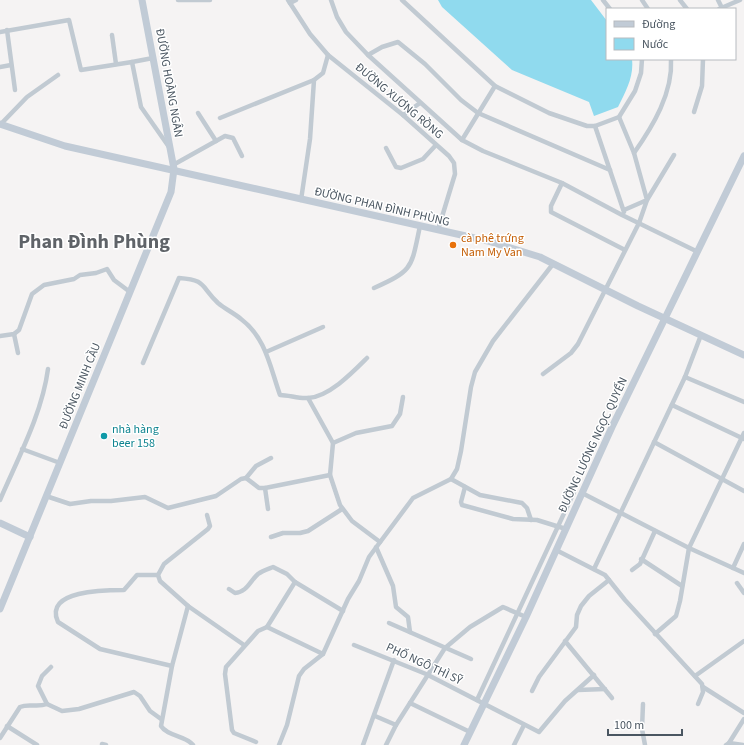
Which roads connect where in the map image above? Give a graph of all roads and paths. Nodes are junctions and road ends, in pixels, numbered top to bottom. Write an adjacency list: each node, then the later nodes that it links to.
1 (142, 0): 20 (street, ĐƯỜNG HOÀNG NGÂN)
2 (178, 0): 3 (street)
3 (210, 0)
4 (296, 0): 11 (street)
5 (331, 0): 19 (street)
6 (402, 0): 30 (street)
7 (603, 0): 12 (street)
8 (680, 0): 13 (street)
9 (718, 0): 14 (street)
10 (740, 0): 14 (street)
11 (289, 1): 18 (street, ĐƯỜNG XƯƠNG RỒNG)
12 (609, 8)
13 (686, 8)
14 (720, 8)
15 (7, 30): 16 (street); 25 (street); 26 (street)
16 (0, 32)
17 (112, 35): 25 (street)
18 (328, 54): 29 (street); 36 (street, ĐƯỜNG XƯƠNG RỒNG)
19 (368, 55): 32 (street); 35 (street)
20 (153, 58): 24 (street); 44 (street, ĐƯỜNG HOÀNG NGÂN)
21 (642, 60): 37 (street)
22 (671, 60): 46 (street)
23 (703, 60): 33 (street)
24 (132, 62): 25 (street); 44 (street)
25 (116, 64)
26 (11, 65): 27 (street); 31 (street)
27 (0, 67)
28 (58, 75): 39 (street)
29 (314, 80): 38 (street); 53 (street)
30 (495, 86): 35 (street); 40 (street)
31 (15, 90)
32 (420, 103): 36 (street); 41 (street)
33 (694, 112)
34 (198, 113): 42 (street)
35 (478, 114): 41 (street); 51 (street)
36 (403, 115): 43 (street, ĐƯỜNG XƯƠNG RỒNG)
37 (619, 117): 40 (street); 46 (street)
38 (220, 118)
39 (1, 124): 50 (street, ĐƯỜNG PHAN ĐÌNH PHÙNG)
40 (595, 126): 51 (street)
41 (462, 140): 52 (street)
42 (216, 141): 48 (street); 50 (street)
43 (436, 145): 45 (street); 59 (street, ĐƯỜNG XƯƠNG RỒNG)
44 (169, 148): 50 (street, ĐƯỜNG HOÀNG NGÂN)
45 (386, 148)
46 (634, 153): 54 (street)
47 (674, 155): 54 (street)
48 (242, 156)
49 (744, 156): 61 (street, ĐƯỜNG LƯƠNG NGỌC QUYẾN)
50 (173, 167): 53 (street, ĐƯỜNG PHAN ĐÌNH PHÙNG); 65 (street, ĐƯỜNG MINH CẦU)
51 (610, 170): 55 (street)
52 (562, 183): 56 (street); 60 (street)
53 (301, 200): 58 (street, ĐƯỜNG PHAN ĐÌNH PHÙNG)
54 (647, 200): 55 (street); 57 (street)
55 (624, 210): 56 (street)
56 (622, 215): 57 (street)
57 (639, 223): 60 (street); 61 (street)
58 (420, 226): 59 (street, ĐƯỜNG PHAN ĐÌNH PHÙNG); 63 (street)
59 (438, 230): 62 (street, ĐƯỜNG PHAN ĐÌNH PHÙNG)
60 (626, 250): 64 (street)
61 (698, 252): 66 (street, ĐƯỜNG LƯƠNG NGỌC QUYẾN)
62 (553, 264): 64 (street, ĐƯỜNG PHAN ĐÌNH PHÙNG); 91 (street)
63 (374, 288)
64 (606, 290): 66 (street, ĐƯỜNG PHAN ĐÌNH PHÙNG); 77 (street)
65 (130, 292): 68 (street); 88 (street, ĐƯỜNG MINH CẦU)
66 (665, 319): 69 (street, ĐƯỜNG PHAN ĐÌNH PHÙNG); 97 (street, ĐƯỜNG LƯƠNG NGỌC QUYẾN)
67 (323, 327): 71 (street)
68 (14, 334): 70 (street); 72 (street)
69 (701, 335): 73 (street, ĐƯỜNG PHAN ĐÌNH PHÙNG); 78 (street)
70 (0, 336)
71 (266, 352): 75 (street); 80 (street)
72 (18, 353)
73 (744, 355)
74 (367, 358): 80 (street)
75 (143, 362)
76 (48, 369): 86 (street)
77 (543, 374)
78 (685, 377): 81 (street); 82 (street)
79 (403, 397): 85 (street)
80 (308, 398): 85 (street)
81 (744, 402)
82 (672, 405): 83 (street); 84 (street)
83 (743, 436): 92 (street)
84 (654, 442): 92 (street); 102 (street)
85 (332, 443): 89 (street)
86 (22, 449): 88 (street); 99 (street)
87 (271, 458): 90 (street)
88 (60, 464): 98 (street, ĐƯỜNG MINH CẦU)
89 (330, 475): 94 (street); 101 (street)
90 (246, 478): 94 (street); 98 (street)
91 (451, 479): 93 (street); 111 (street)
92 (722, 480): 95 (street); 114 (street)
93 (465, 487): 104 (street); 104 (street)
94 (265, 488): 100 (street)
95 (744, 491)
96 (574, 492): 106 (street)
97 (582, 493): 102 (street); 107 (street, ĐƯỜNG LƯƠNG NGỌC QUYẾN)
98 (46, 496): 109 (street, ĐƯỜNG MINH CẦU)
99 (0, 500)
100 (268, 509)
101 (342, 509): 110 (street); 111 (street)
102 (620, 513): 108 (street); 118 (street)
103 (207, 515): 121 (street)
104 (531, 520): 106 (street)
105 (0, 523): 109 (street)
106 (558, 526): 107 (street); 131 (street)
107 (566, 529): 115 (street, ĐƯỜNG LƯƠNG NGỌC QUYẾN)
108 (655, 531): 114 (street); 116 (street)
109 (30, 537): 129 (street, ĐƯỜNG MINH CẦU)
110 (271, 537)
111 (380, 542): 113 (street)
112 (744, 544): 117 (street)
113 (376, 547): 130 (street); 135 (street)
114 (689, 548): 117 (street); 125 (street)
115 (556, 550): 118 (street); 132 (street, ĐƯỜNG LƯƠNG NGỌC QUYẾN)
116 (641, 559): 119 (street); 125 (street)
117 (733, 568): 120 (street)
118 (594, 569): 122 (street)
119 (632, 570)
120 (744, 572)
121 (158, 575): 128 (street); 145 (street)
122 (609, 580): 136 (street); 137 (street)
123 (295, 582): 126 (street); 130 (street); 134 (street)
124 (737, 583): 127 (street)
125 (682, 586): 136 (street)
126 (229, 589)
127 (744, 593)
128 (188, 606): 139 (street); 145 (street)
129 (0, 609)
130 (343, 611): 142 (street)
131 (517, 613): 132 (street); 141 (street); 155 (street)
132 (526, 617): 157 (street, ĐƯỜNG LƯƠNG NGỌC QUYẾN)
133 (389, 623): 135 (street)
134 (267, 627): 139 (street); 142 (street)
135 (410, 632): 141 (street)
136 (655, 634): 149 (street)
137 (565, 641): 148 (street); 153 (street)
138 (744, 641): 149 (street)
139 (244, 645): 170 (street)
140 (354, 646): 144 (street, PHỐ NGÔ THÌ SỸ)
141 (445, 648): 143 (street); 147 (street)
142 (323, 654): 174 (street)
143 (471, 659)
144 (394, 660): 147 (street, PHỐ NGÔ THÌ SỸ); 162 (street)
145 (172, 666): 163 (street)
146 (51, 667): 158 (street)
147 (426, 674): 155 (street, PHỐ NGÔ THÌ SỸ); 156 (street)
148 (594, 675): 151 (street); 152 (street)
149 (695, 676): 150 (street)
150 (703, 687): 160 (street); 161 (street)
151 (605, 689): 152 (street); 154 (street)
152 (578, 690): 166 (street, PHỐ NGÔ THÌ SỸ)
153 (532, 691)
154 (612, 698)
155 (476, 700): 157 (street, PHỐ NGÔ THÌ SỸ)
156 (410, 703): 165 (street); 168 (street)
157 (484, 703): 166 (street, PHỐ NGÔ THÌ SỸ); 168 (street, ĐƯỜNG LƯƠNG NGỌC QUYẾN)
158 (47, 704): 163 (street); 167 (street)
159 (644, 704): 179 (street)
160 (698, 704)
161 (744, 713)
162 (375, 716): 165 (street); 175 (street)
163 (161, 719): 173 (street)
164 (744, 719): 171 (street)
165 (396, 725): 176 (street)
166 (524, 725): 178 (street)
167 (7, 726): 169 (street); 172 (street)
168 (470, 732): 177 (street, ĐƯỜNG LƯƠNG NGỌC QUYẾN)
169 (0, 738)
170 (256, 742)
171 (727, 744): 180 (street)
172 (37, 745)
173 (193, 745)
174 (279, 745)
175 (363, 745)
176 (386, 745)
177 (464, 745)
178 (514, 745)
179 (645, 745)
180 (743, 745)

